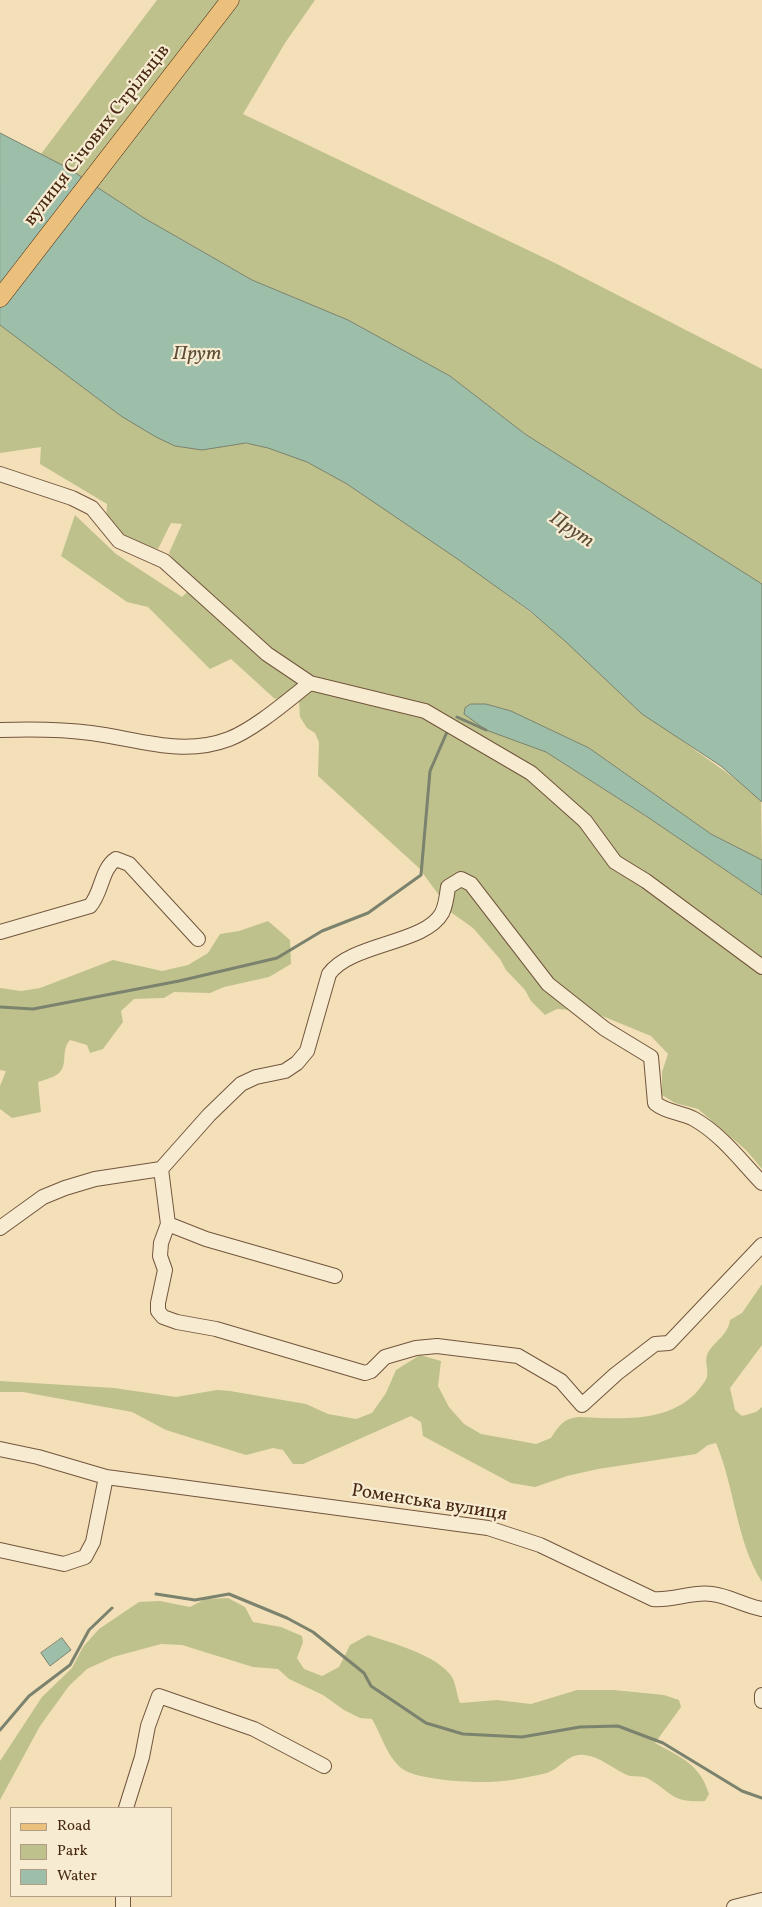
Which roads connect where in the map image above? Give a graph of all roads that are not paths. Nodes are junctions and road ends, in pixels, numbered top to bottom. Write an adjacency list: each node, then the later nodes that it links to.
1 (230, 0): 2 (main road, вулиця Січових Стрільців)
2 (0, 298)
3 (0, 474): 4 (street)
4 (310, 683): 5 (street); 8 (street)
5 (0, 730)
6 (0, 932): 7 (street)
7 (198, 939)
8 (762, 968)
9 (161, 1169): 10 (street); 11 (street); 12 (street)
10 (762, 1182)
11 (168, 1224): 13 (street); 14 (street)
12 (0, 1228)
13 (762, 1245)
14 (335, 1276)
15 (0, 1449): 16 (street, Роменська вулиця)
16 (106, 1477): 17 (street); 18 (street, Роменська вулиця)
17 (0, 1550)
18 (762, 1609)
19 (762, 1694): 20 (street)
20 (762, 1701)
21 (324, 1766): 22 (street)
22 (126, 1807)
23 (762, 1900): 24 (street)
24 (734, 1907)

